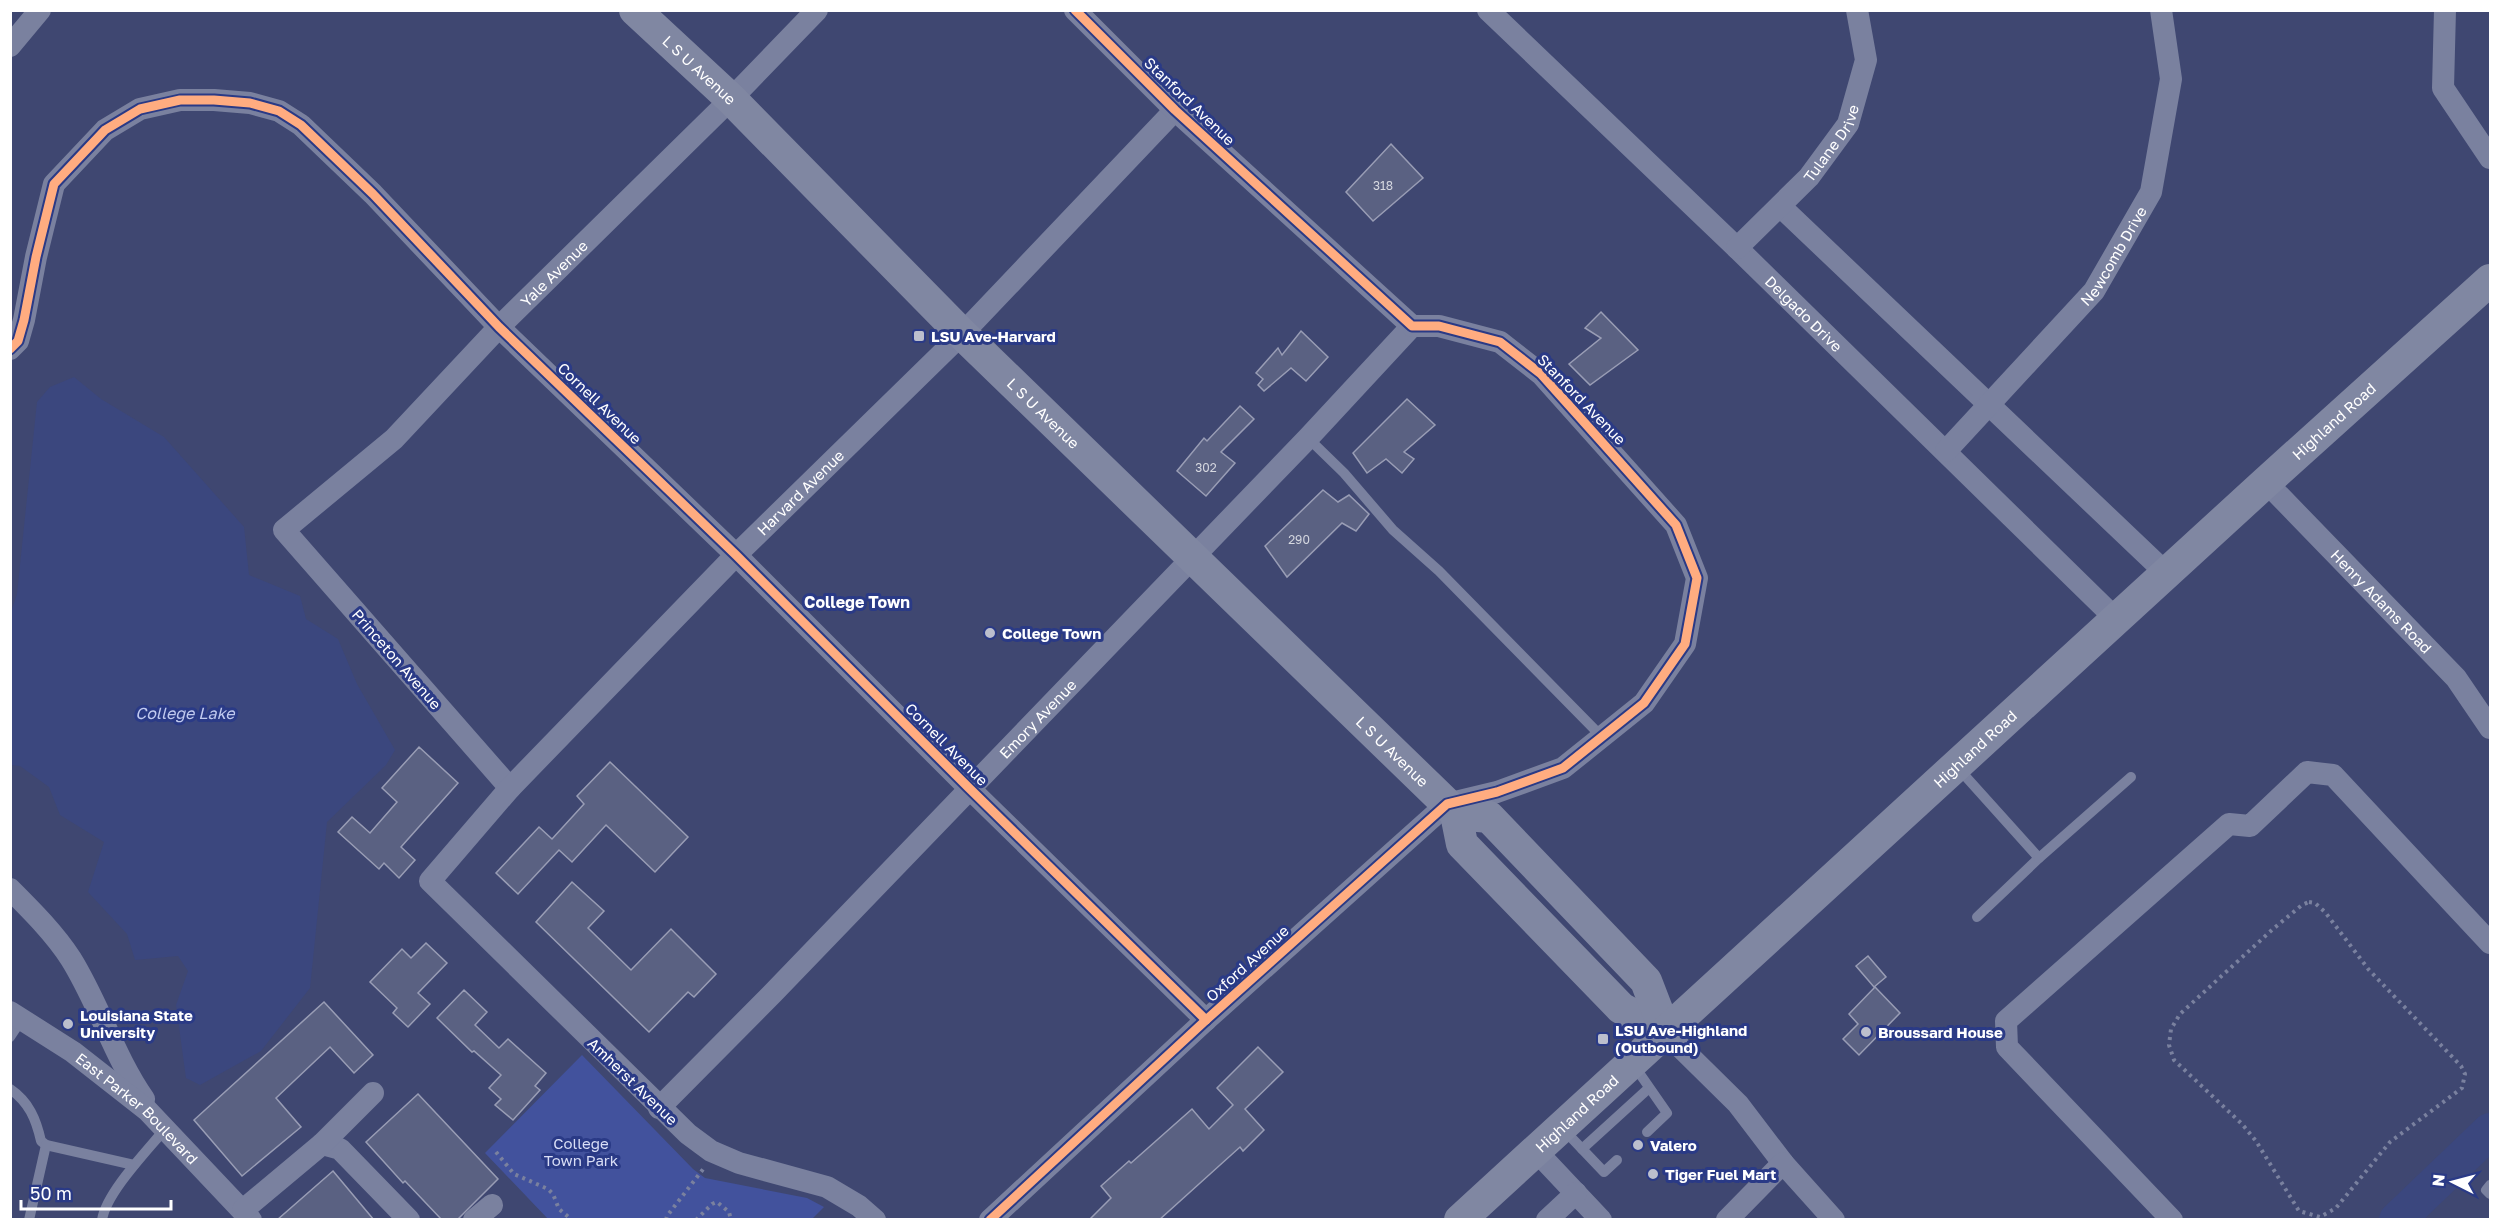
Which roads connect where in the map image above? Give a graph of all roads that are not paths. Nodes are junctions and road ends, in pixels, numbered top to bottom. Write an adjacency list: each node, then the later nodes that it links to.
1 (40, 10): 9 (street)
2 (635, 10): 10 (street, L S U Avenue)
3 (817, 10): 10 (street, Yale Avenue)
4 (1075, 10): 11 (street, Stanford Avenue)
5 (1488, 10): 14 (street, Delgado Drive)
6 (1857, 10): 13 (street, Tulane Drive)
7 (2161, 10): 20 (street, Newcomb Drive)
8 (2445, 10): 12 (street)
9 (10, 46)
10 (731, 99): 17 (street, Yale Avenue); 18 (street, L S U Avenue)
11 (1175, 110): 16 (street, Stanford Avenue); 18 (street, Harvard Avenue)
12 (2490, 158)
13 (1780, 206): 14 (street, Tulane Drive); 20 (street)
14 (1737, 248): 22 (street, Delgado Drive)
15 (2490, 280): 23 (street, Highland Road)
16 (1412, 326): 21 (street, Emory Avenue); 30 (street, Stanford Avenue)
17 (499, 327): 19 (street, Cornell Avenue); 24 (street, Yale Avenue); 25 (street, Cornell Avenue)
18 (962, 334): 25 (street, Harvard Avenue); 26 (street, L S U Avenue)
19 (10, 349)
20 (1988, 406): 22 (street, Newcomb Drive); 27 (street)
21 (1308, 438): 26 (street, Emory Avenue); 30 (lane)
22 (1946, 451): 28 (street, Delgado Drive)
23 (2266, 482): 27 (street, Highland Road); 29 (street, Henry Adams Road)
24 (284, 530): 33 (street, Princeton Avenue)
25 (736, 555): 33 (street, Harvard Avenue); 34 (street, Cornell Avenue)
26 (1191, 558): 34 (street, Emory Avenue); 35 (street, L S U Avenue)
27 (2166, 573): 28 (street, Highland Road)
28 (2116, 619): 31 (street, Highland Road)
29 (2490, 728)
30 (1602, 737): 35 (street, Stanford Avenue)
31 (1956, 765): 36 (lane); 43 (street, Highland Road)
32 (2131, 777): 36 (lane)
33 (510, 788): 37 (street, Harvard Avenue)
34 (969, 788): 41 (street, Cornell Avenue); 47 (street, Emory Avenue)
35 (1452, 809): 41 (street, Oxford Avenue); 43 (street)
36 (2039, 858): 39 (lane)
37 (430, 881): 47 (street, Amherst Avenue)
38 (10, 890): 48 (street)
39 (1977, 917)
40 (2490, 943): 73 (street)
41 (1206, 1020): 67 (street, Oxford Avenue)
42 (14, 1023): 48 (street, East Parker Boulevard)
43 (1666, 1032): 44 (street, Highland Road); 55 (street)
44 (1641, 1075): 49 (lane); 50 (street, Highland Road)
45 (10, 1089): 52 (lane)
46 (373, 1093): 51 (street)
47 (659, 1108): 66 (street, Amherst Avenue)
48 (165, 1129): 56 (lane); 61 (street, East Parker Boulevard)
49 (1647, 1132)
50 (1572, 1138): 53 (street, Highland Road); 54 (lane)
51 (322, 1144): 61 (street); 64 (street)
52 (46, 1145): 56 (lane); 62 (lane)
53 (1536, 1151): 58 (street); 68 (street, Highland Road)
54 (1617, 1160)
55 (1783, 1163): 71 (street); 72 (street)
56 (134, 1165): 63 (lane)
57 (2490, 1185): 59 (lane)
58 (1576, 1193): 69 (street); 70 (street)
59 (2490, 1194)
60 (492, 1205): 65 (street)
61 (247, 1215)
62 (29, 1220)
63 (102, 1220)
64 (409, 1220)
65 (474, 1220)
66 (875, 1220)
67 (990, 1220)
68 (1460, 1220)
69 (1547, 1220)
70 (1601, 1220)
71 (1727, 1220)
72 (1834, 1220)
73 (2172, 1220)

